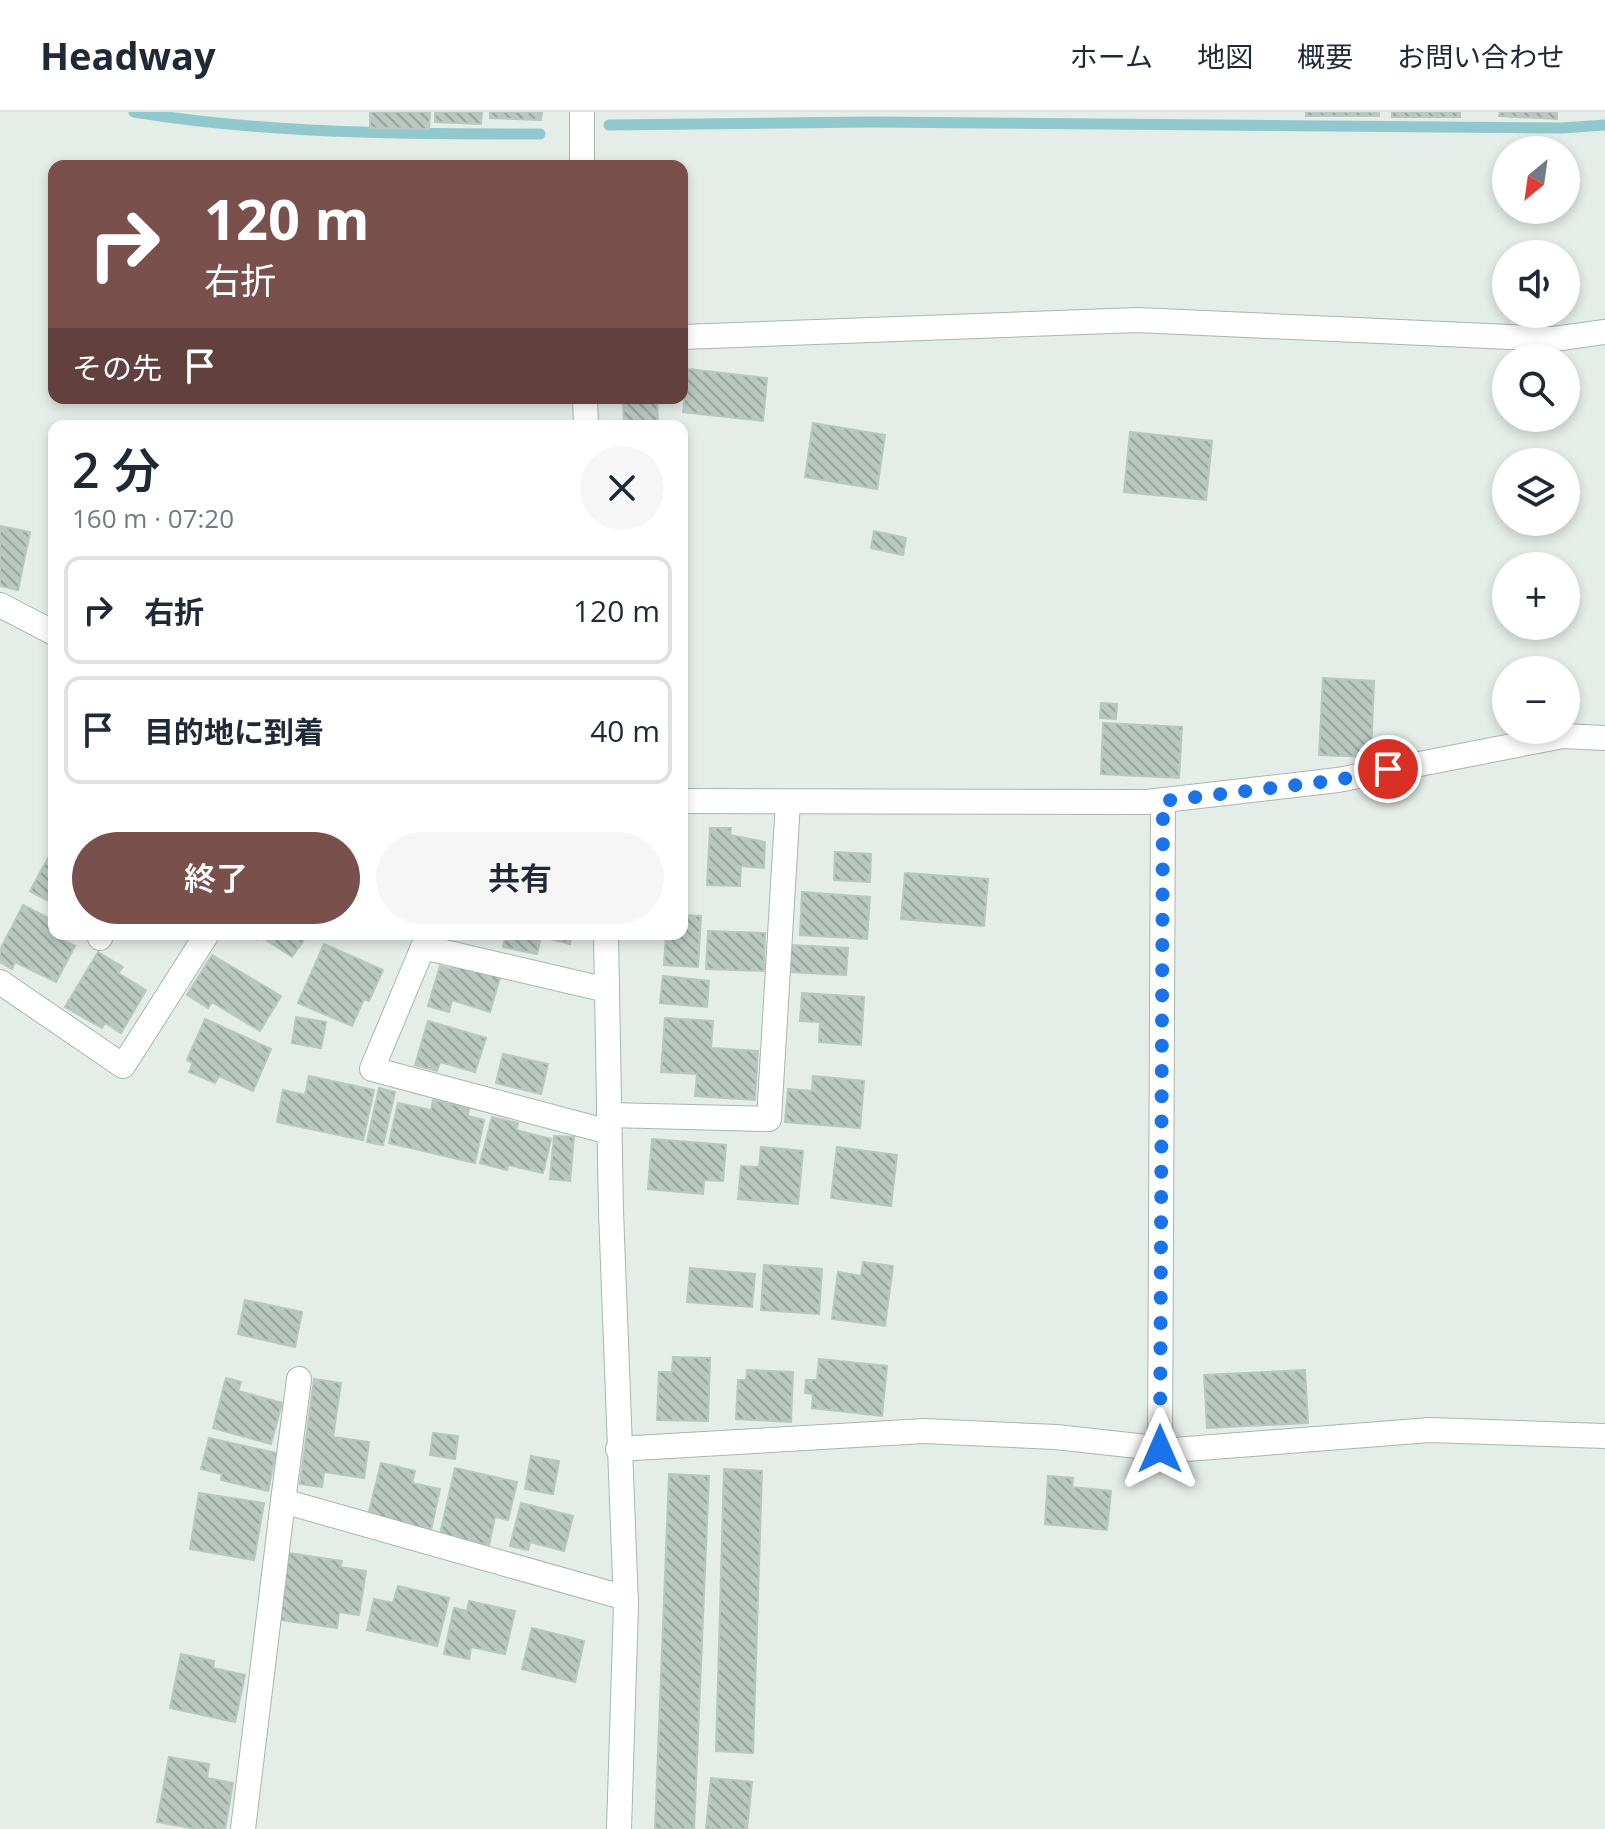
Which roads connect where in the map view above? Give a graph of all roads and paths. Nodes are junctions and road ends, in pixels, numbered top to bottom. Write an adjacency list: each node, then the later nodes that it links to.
1 (582, 112): 2 (street)
2 (582, 160)
3 (1605, 332): 4 (street)
4 (688, 337)
5 (0, 605): 6 (street)
6 (48, 630)
7 (1605, 738): 9 (street)
8 (688, 801): 10 (street)
9 (1163, 801): 10 (street); 19 (street)
10 (788, 802): 15 (street)
11 (203, 940): 13 (street)
12 (606, 940): 14 (street)
13 (0, 982)
14 (607, 990): 15 (street); 15 (street)
15 (609, 1124): 18 (street)
16 (299, 1379): 20 (street)
17 (1605, 1436): 19 (street)
18 (618, 1449): 19 (street); 21 (street)
19 (1160, 1449)
20 (283, 1501): 21 (street); 22 (street)
21 (626, 1598): 23 (street)
22 (243, 1829)
23 (619, 1829)

